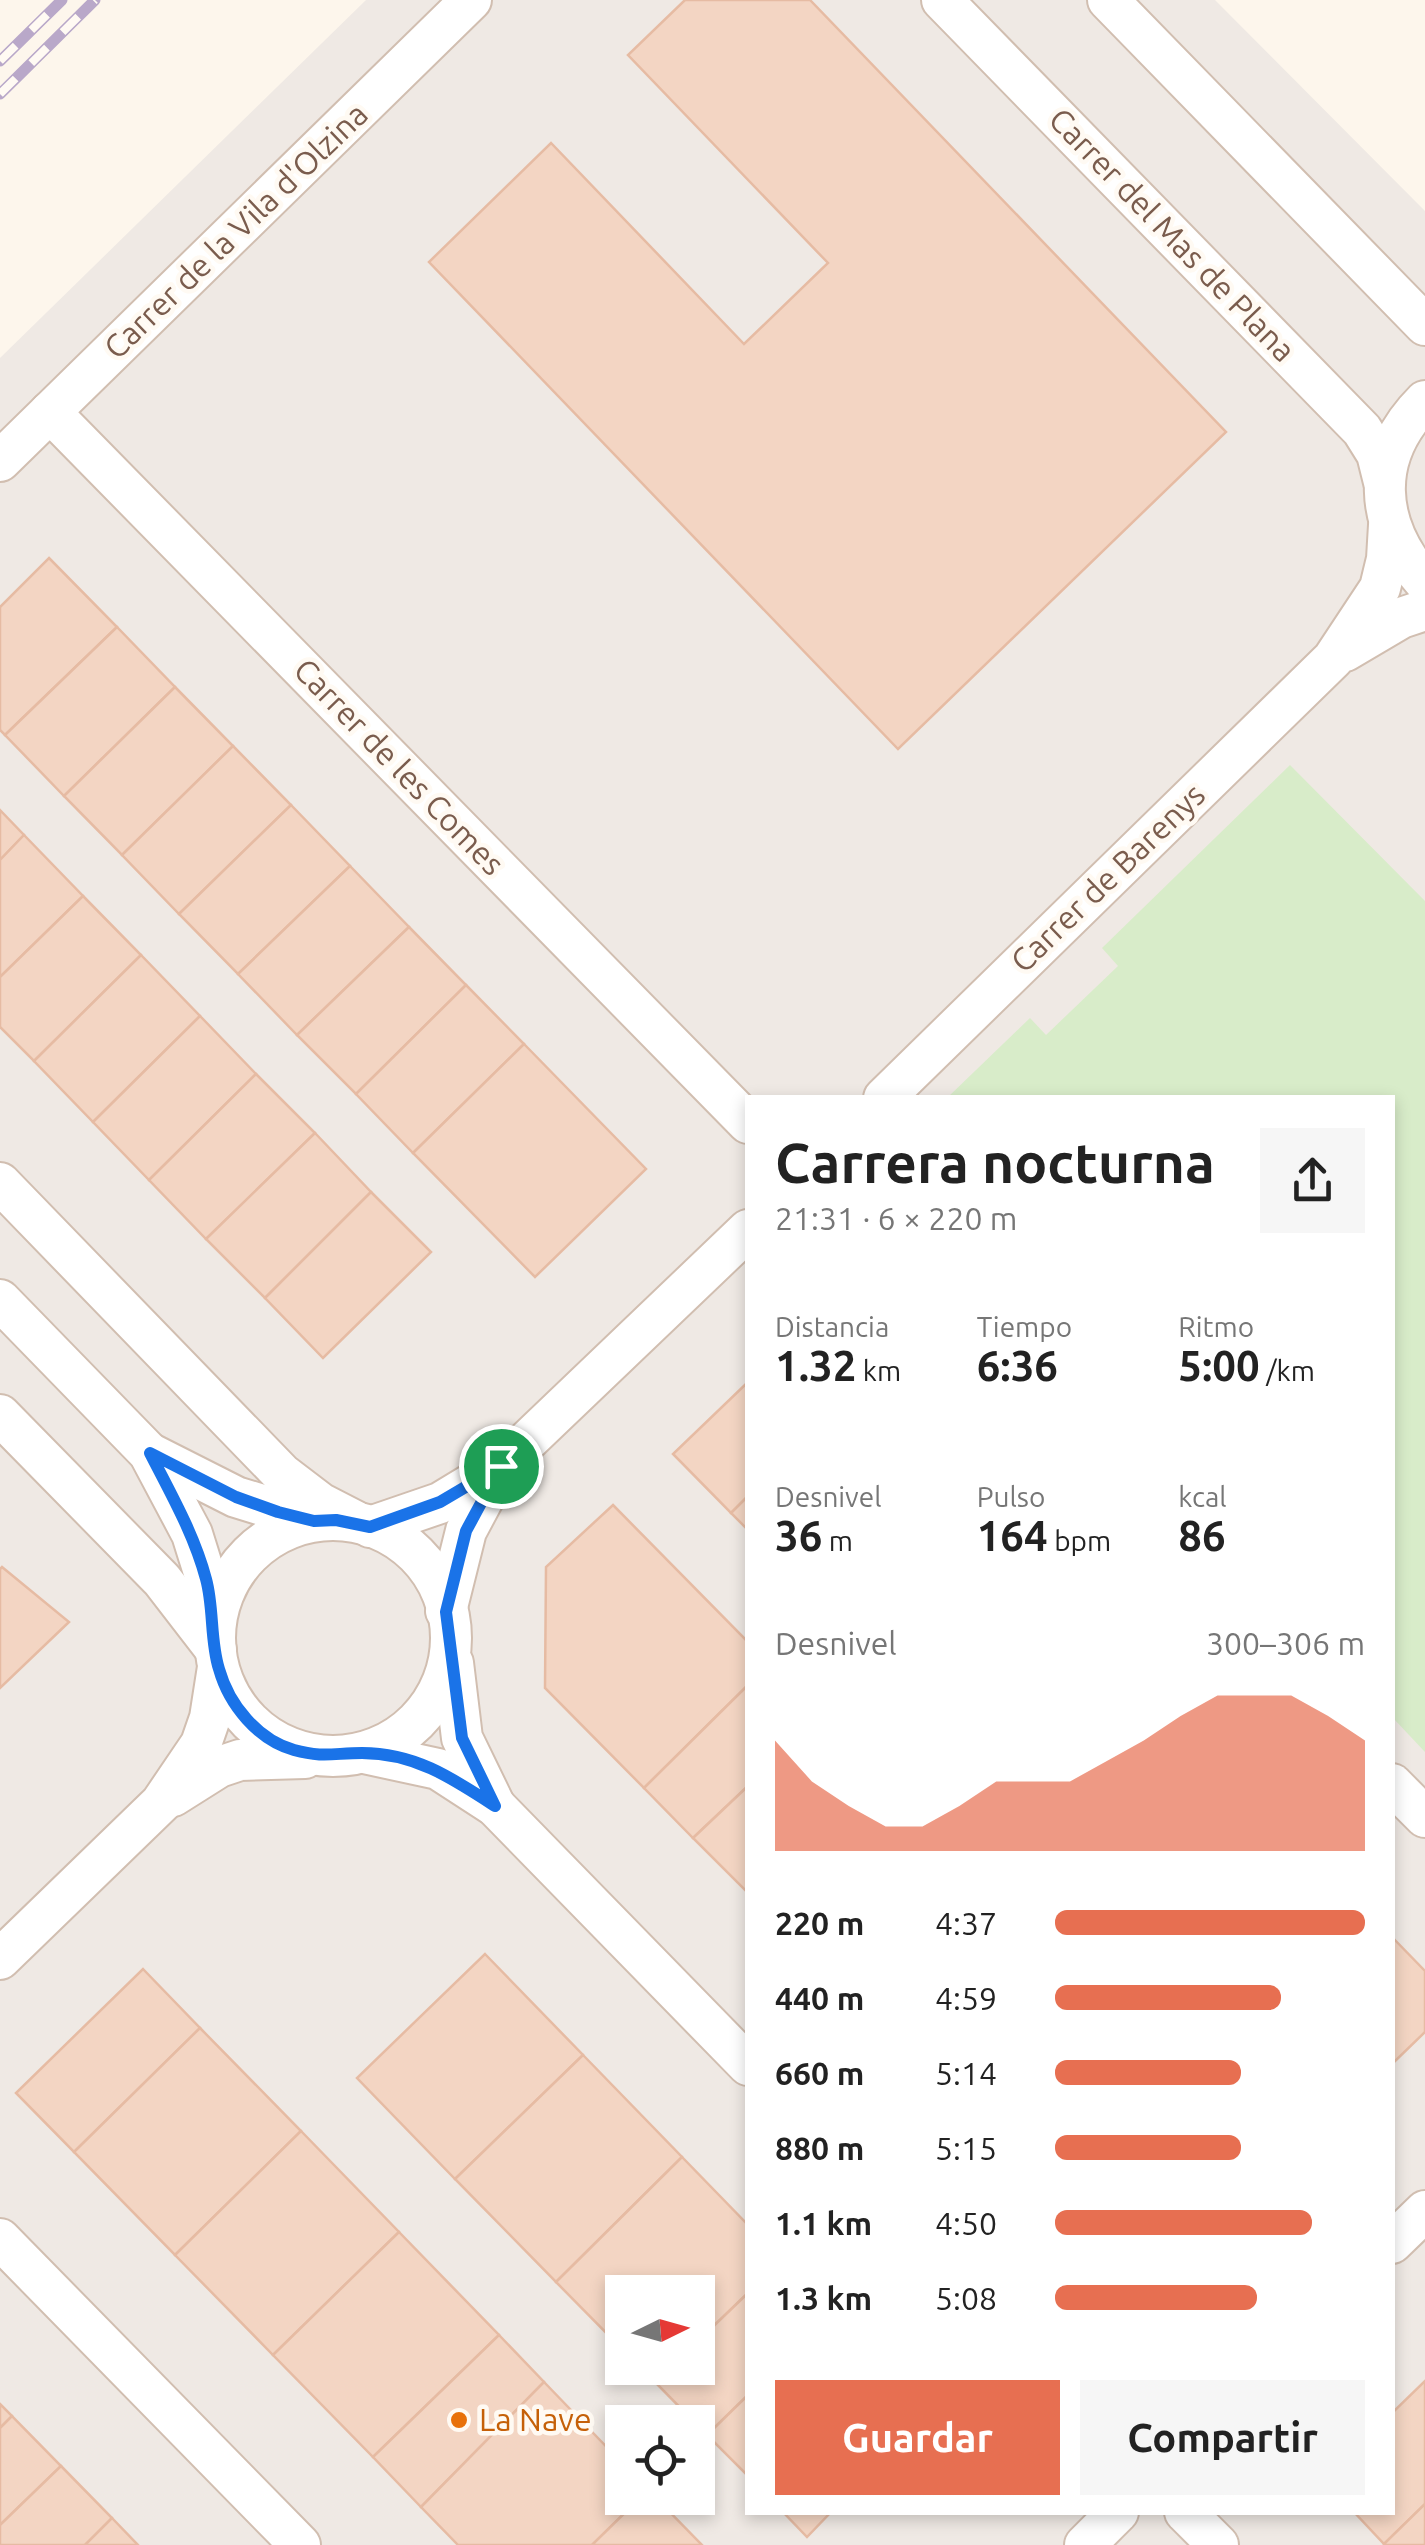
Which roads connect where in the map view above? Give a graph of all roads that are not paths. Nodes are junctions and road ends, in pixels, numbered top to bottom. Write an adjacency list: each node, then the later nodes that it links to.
1 (471, 0): 6 (street, Carrer de la Vila d'Olzina)
2 (942, 0): 8 (street, Carrer del Mas de Plana)
3 (1108, 0): 4 (street)
4 (1425, 325)
5 (1425, 401): 8 (street)
6 (50, 412): 7 (street, Carrer de la Vila d'Olzina); 14 (street, Carrer de les Comes)
7 (0, 461)
8 (1384, 482): 9 (street)
9 (1389, 525): 10 (street); 12 (street, Carrer de Barenys)
10 (1425, 582)
11 (1425, 610): 12 (street, Carrer de Barenys)
12 (1333, 658): 13 (street, Carrer de Barenys)
13 (887, 1095)
14 (745, 1120)
15 (0, 1183): 22 (street)
16 (745, 1233): 20 (street)
17 (0, 1300): 19 (street)
18 (0, 1415): 24 (street)
19 (150, 1453): 21 (street); 24 (street)
20 (501, 1466): 22 (street); 23 (street)
21 (314, 1521): 22 (street); 24 (street)
22 (364, 1525): 23 (street)
23 (448, 1620): 25 (street); 29 (street)
24 (216, 1649): 26 (street); 28 (street)
25 (364, 1753): 26 (street); 29 (street)
26 (324, 1757): 28 (street)
27 (1395, 1787): 30 (street)
28 (161, 1803): 31 (street)
29 (495, 1806): 32 (street)
30 (1425, 1817)
31 (0, 1958)
32 (745, 2061)
33 (1425, 2211): 35 (street)
34 (0, 2238): 38 (street)
35 (1395, 2240)
36 (1115, 2515): 39 (street)
37 (1189, 2515): 40 (street)
38 (300, 2545)
39 (1085, 2545)
40 (1218, 2545)

